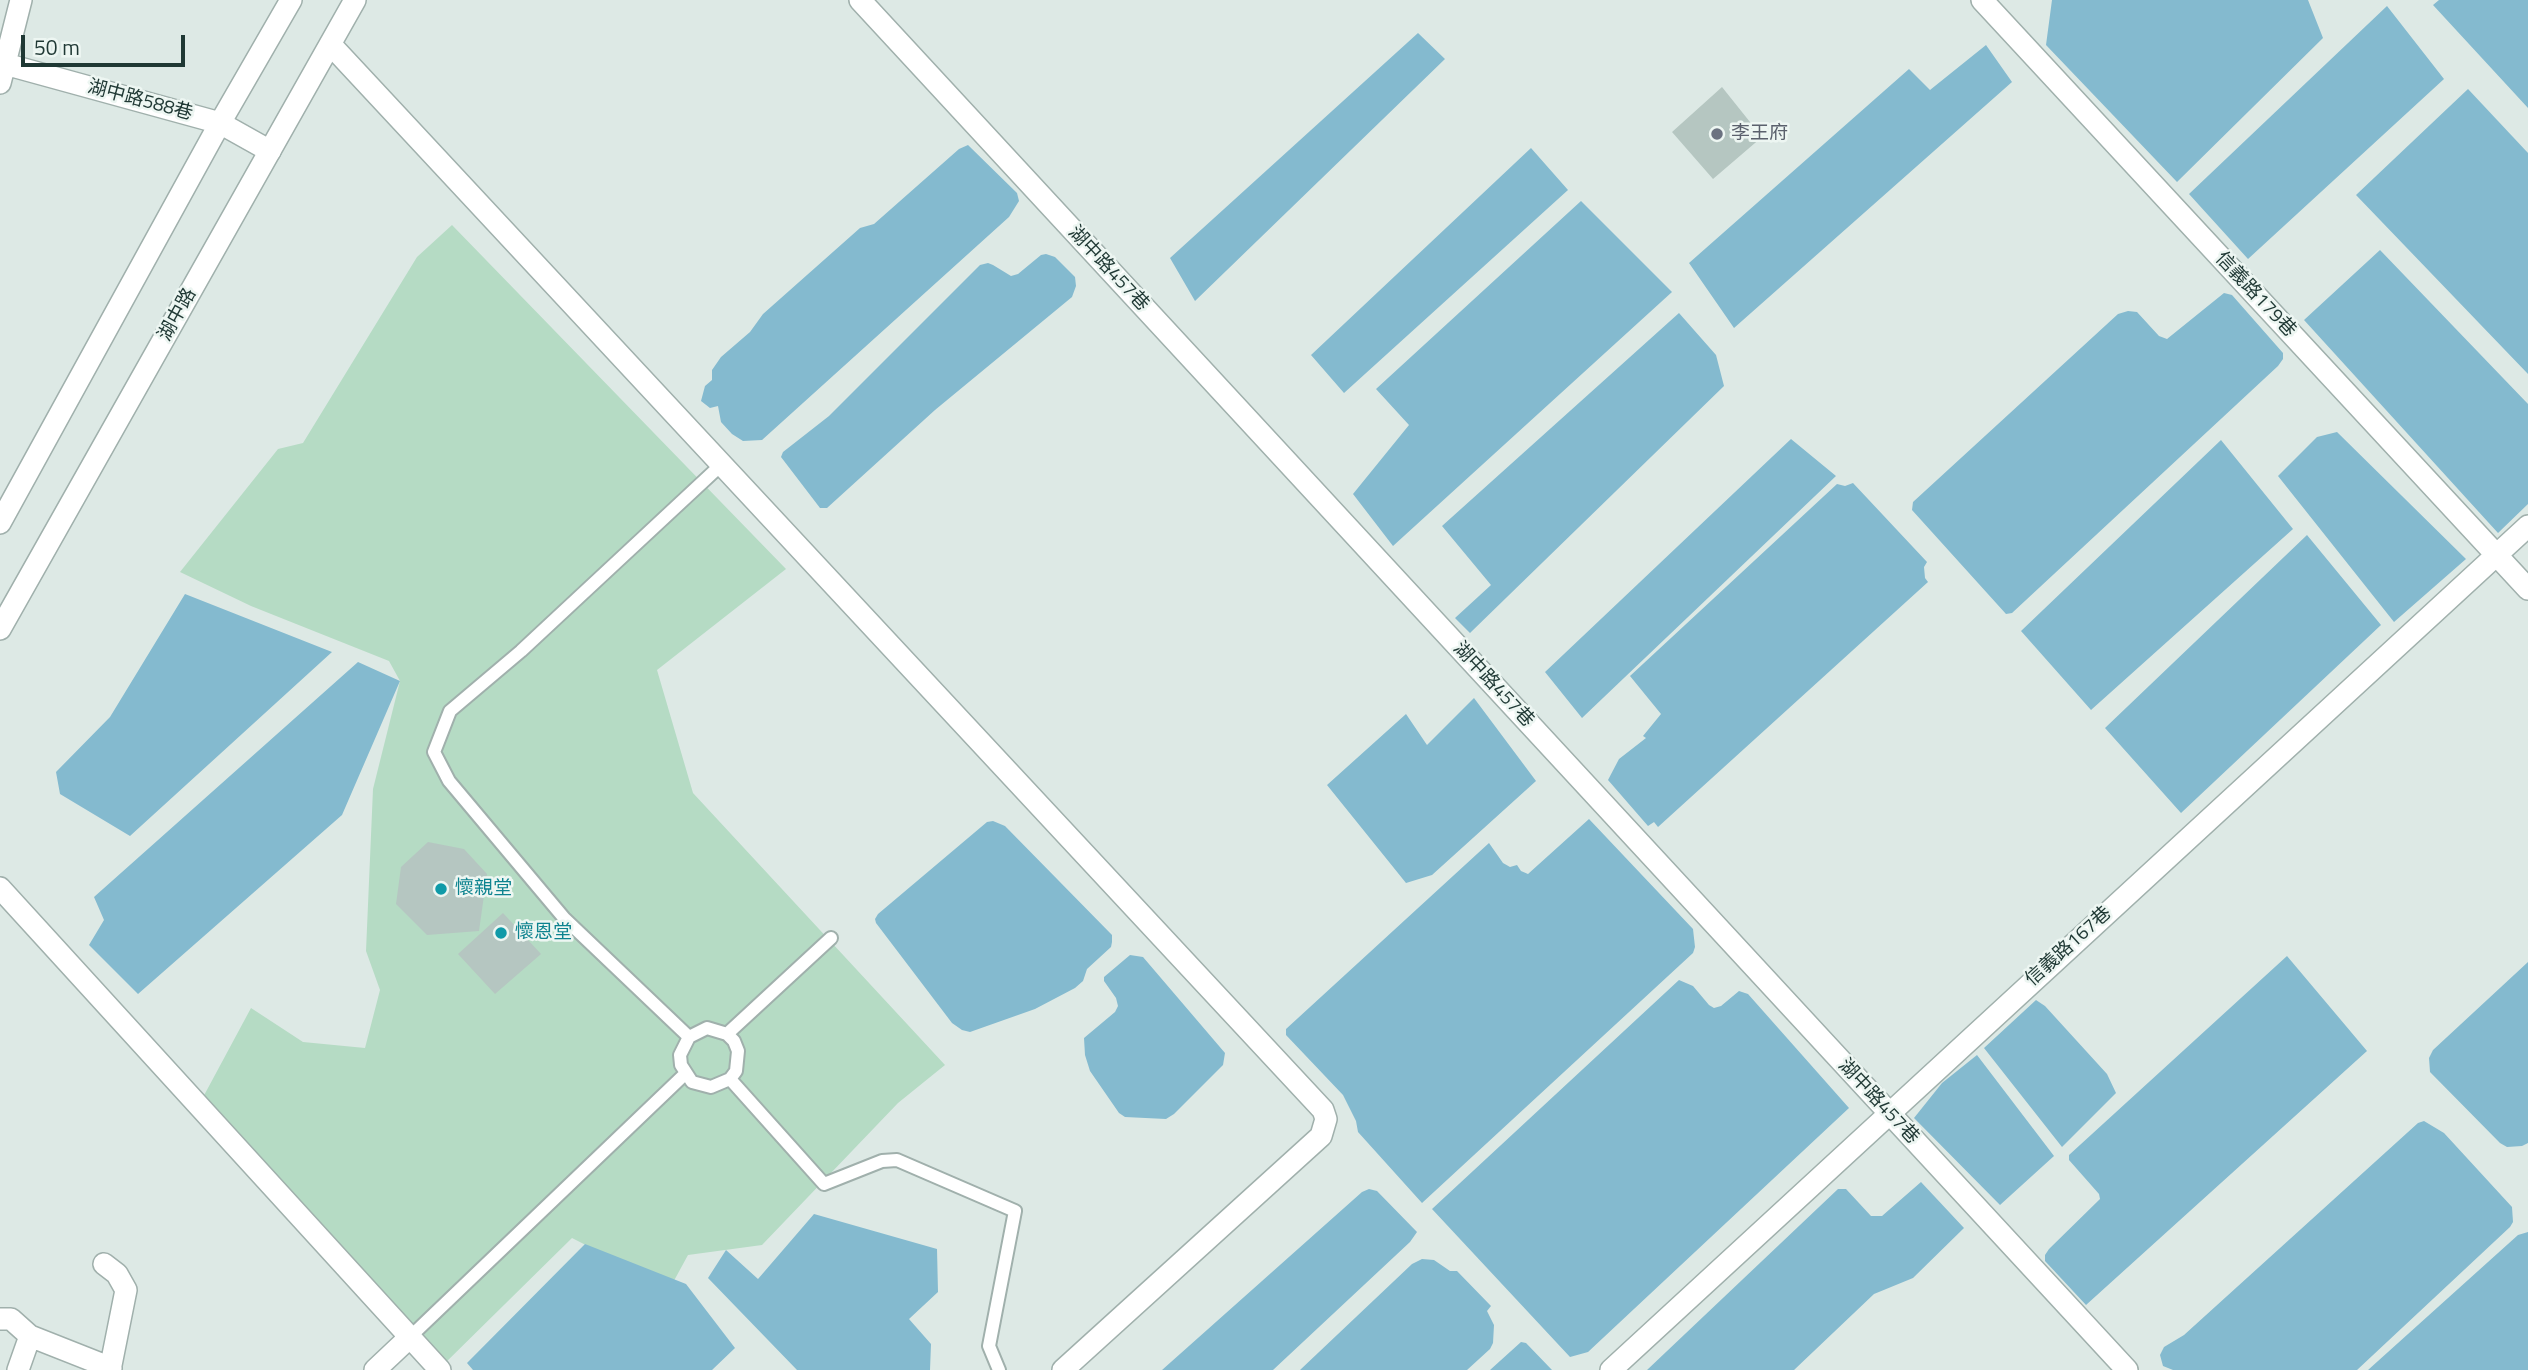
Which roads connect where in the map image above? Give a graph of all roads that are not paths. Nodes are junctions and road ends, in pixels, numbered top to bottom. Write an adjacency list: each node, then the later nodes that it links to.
1 (21, 0): 7 (street)
2 (291, 0): 8 (street)
3 (355, 0): 6 (street, 湖中路)
4 (860, 0): 22 (street, 湖中路457巷)
5 (1982, 0): 13 (street, 信義路179巷)
6 (331, 45): 9 (street, 湖中路); 10 (street)
7 (2, 73): 8 (street, 湖中路588巷)
8 (220, 123): 9 (street, 湖中路588巷); 11 (street)
9 (270, 151): 15 (street, 湖中路)
10 (722, 464): 19 (lane); 32 (street)
11 (0, 523)
12 (2528, 526): 13 (street, 信義路167巷)
13 (2497, 555): 14 (street, 信義路179巷); 22 (street, 信義路167巷)
14 (2528, 589)
15 (0, 629)
16 (0, 888): 26 (street)
17 (831, 938): 18 (lane)
18 (727, 1034): 19 (lane); 21 (lane)
19 (689, 1037): 20 (lane)
20 (685, 1074): 21 (lane); 26 (lane)
21 (730, 1079): 31 (lane)
22 (1888, 1113): 33 (street, 信義路167巷); 34 (street, 湖中路457巷)
23 (104, 1264): 27 (street)
24 (0, 1318): 25 (street)
25 (30, 1336): 27 (street); 28 (street)
26 (410, 1337): 29 (street); 30 (street)
27 (110, 1369)
28 (18, 1370)
29 (375, 1370)
30 (440, 1370)
31 (999, 1370)
32 (1063, 1370)
33 (1611, 1370)
34 (2127, 1370)

